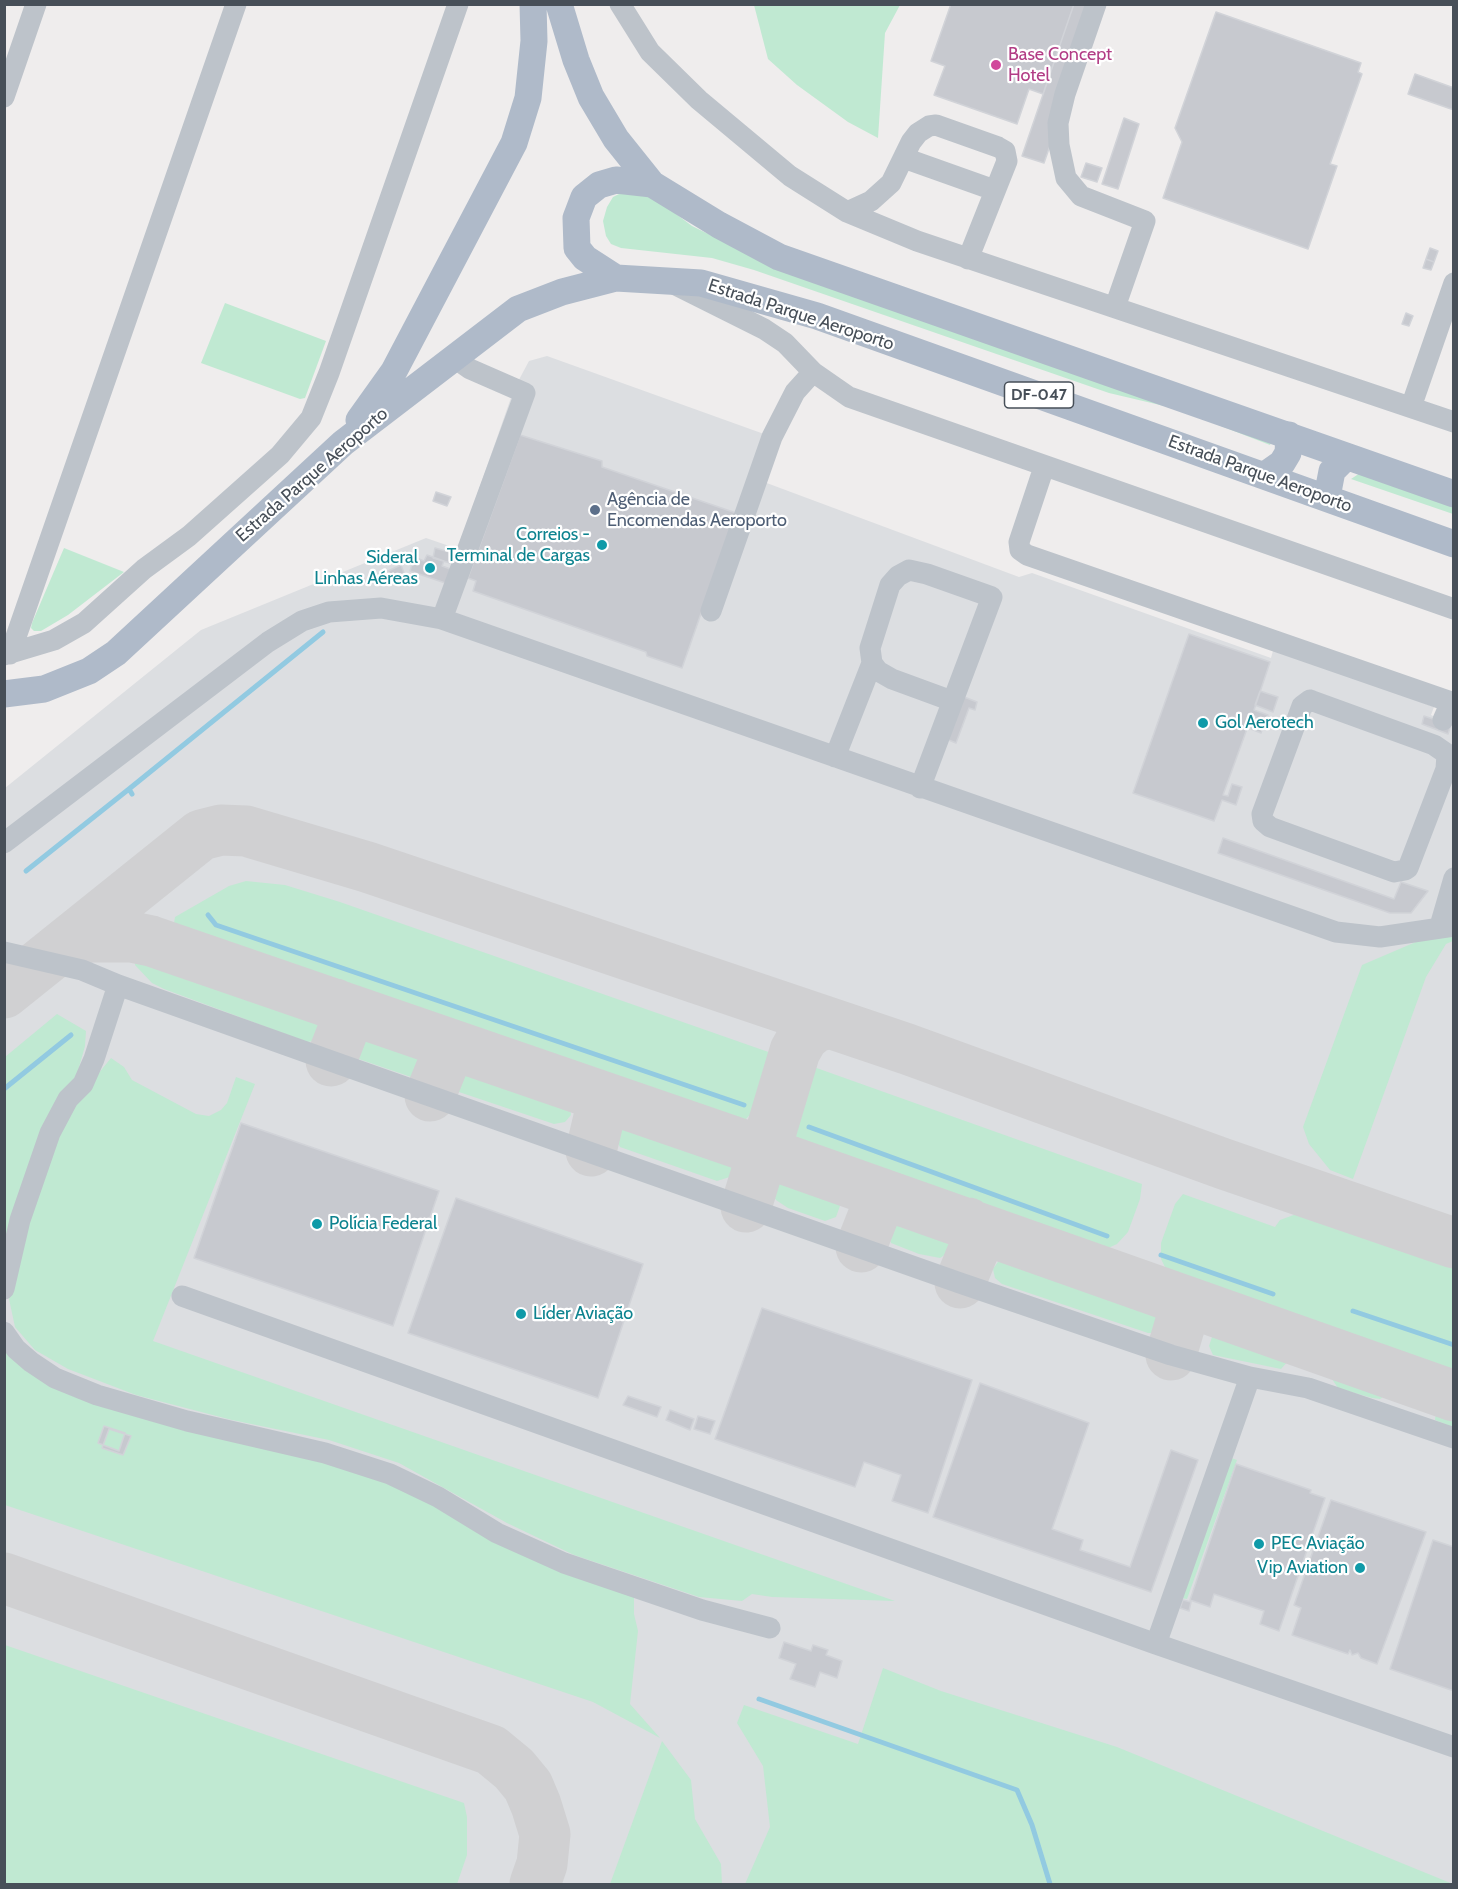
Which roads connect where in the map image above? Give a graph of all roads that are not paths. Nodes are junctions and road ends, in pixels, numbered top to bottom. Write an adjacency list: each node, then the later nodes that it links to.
1 (36, 4): 8 (street)
2 (236, 4): 33 (street)
3 (458, 4): 33 (street)
4 (533, 4): 23 (main road)
5 (560, 4): 10 (main road, DF-047)
6 (620, 4): 12 (street)
7 (1096, 4): 17 (street)
8 (4, 97)
9 (904, 158): 11 (street); 11 (street); 12 (street)
10 (652, 184): 14 (main road); 22 (main road, DF-047)
11 (994, 190): 13 (street)
12 (847, 212): 13 (street)
13 (968, 259): 17 (street)
14 (616, 278): 15 (main road, Estrada Parque Aeroporto / DF-047); 18 (main road, Estrada Parque Aeroporto / DF-047)
15 (664, 280): 19 (street); 26 (main road, Estrada Parque Aeroporto / DF-047)
16 (1454, 283): 20 (street)
17 (1115, 307): 20 (street)
18 (453, 357): 23 (main road, Estrada Parque Aeroporto / DF-047); 32 (street)
19 (813, 372): 25 (street); 31 (street)
20 (1411, 407): 21 (street)
21 (1454, 422)
22 (1289, 435): 24 (main road, DF-047); 26 (main road)
23 (343, 443): 35 (main road, Estrada Parque Aeroporto / DF-047)
24 (1346, 457): 27 (main road, DF-047); 28 (main road)
25 (1044, 467): 30 (street); 37 (street)
26 (1265, 475): 28 (main road, Estrada Parque Aeroporto / DF-047)
27 (1454, 494)
28 (1327, 497): 29 (main road, Estrada Parque Aeroporto / DF-047)
29 (1454, 544)
30 (1454, 609)
31 (711, 611)
32 (442, 620): 38 (street); 40 (street)
33 (7, 655)
34 (872, 663): 36 (street); 36 (street); 38 (street)
35 (4, 694)
36 (952, 701): 39 (street)
37 (1444, 719): 37 (street)
38 (835, 758): 39 (street)
39 (920, 788): 42 (street)
40 (4, 843)
41 (1454, 878): 42 (street)
42 (1447, 926)
43 (4, 952): 44 (street)
44 (118, 985): 45 (street); 48 (street)
45 (4, 1289)
46 (182, 1296): 51 (street)
47 (4, 1332): 50 (street)
48 (1250, 1377): 49 (street); 51 (street)
49 (1454, 1438)
50 (770, 1628)
51 (1156, 1644): 52 (street)
52 (1454, 1747)

